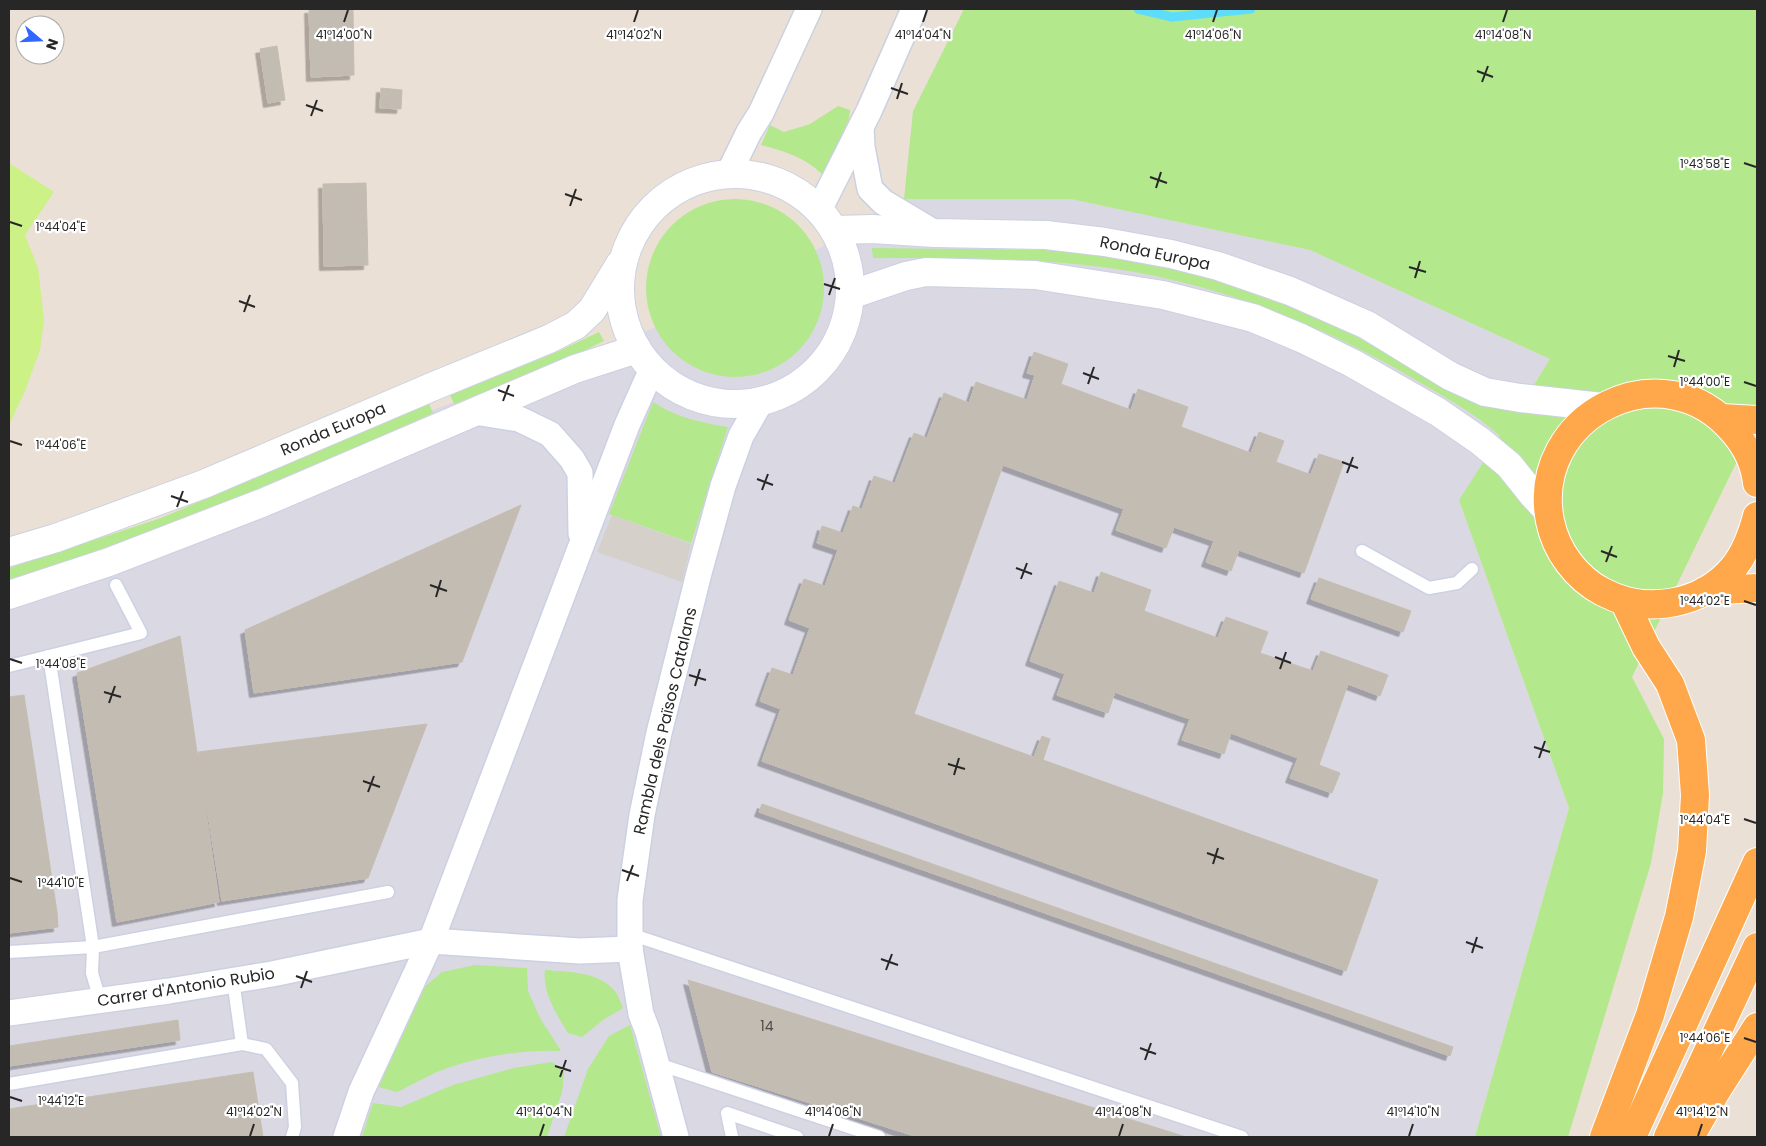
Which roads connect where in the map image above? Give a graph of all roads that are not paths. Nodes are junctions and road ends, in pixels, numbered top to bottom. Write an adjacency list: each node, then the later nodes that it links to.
1 (809, 9): 4 (street)
2 (914, 9): 3 (street)
3 (861, 128): 5 (street); 6 (street)
4 (729, 173): 5 (street, Ronda Europa); 7 (street, Ronda Europa)
5 (827, 220): 6 (street, Ronda Europa); 8 (street, Ronda Europa)
6 (935, 233): 11 (street, Ronda Europa)
7 (624, 258): 9 (street, Ronda Europa); 20 (street, Ronda Europa)
8 (850, 295): 10 (street, Ronda Europa); 16 (street)
9 (644, 359): 10 (street, Ronda Europa); 12 (street); 18 (street)
10 (761, 401): 32 (street, Rambla dels Països Catalans)
11 (1602, 406): 13 (highway); 16 (highway)
12 (474, 412): 18 (street); 25 (street)
13 (1721, 418): 14 (highway); 15 (highway)
14 (1757, 420)
15 (1757, 483)
16 (1548, 511): 26 (highway)
17 (1757, 516): 24 (highway)
18 (582, 546): 31 (street)
19 (1362, 551): 21 (lane)
20 (9, 552)
21 (1472, 569)
22 (116, 585): 27 (lane)
23 (1757, 588): 24 (highway)
24 (1705, 591): 26 (highway)
25 (9, 595)
26 (1624, 601): 50 (highway)
27 (49, 656): 28 (lane); 33 (lane)
28 (9, 666)
29 (1757, 862): 51 (highway)
30 (388, 892): 33 (lane)
31 (430, 940): 32 (street, Carrer d'Antonio Rubio); 36 (street, Carrer d'Antonio Rubio); 44 (street)
32 (630, 942): 41 (street, Rambla dels Països Catalans); 49 (lane)
33 (92, 947): 35 (lane); 37 (lane)
34 (1757, 947): 52 (highway)
35 (9, 952)
36 (233, 980): 37 (street, Carrer d'Antonio Rubio); 40 (lane)
37 (100, 1000): 38 (street, Carrer d'Antonio Rubio)
38 (9, 1013)
39 (1757, 1027): 53 (highway)
40 (242, 1044): 42 (lane); 43 (lane)
41 (655, 1063): 45 (street, Rambla dels Països Catalans); 48 (lane)
42 (9, 1084)
43 (292, 1137)
44 (346, 1137)
45 (676, 1137)
46 (732, 1137): 47 (lane)
47 (797, 1137)
48 (879, 1137)
49 (1242, 1137)
50 (1604, 1137)
51 (1632, 1137)
52 (1668, 1137)
53 (1690, 1137)

